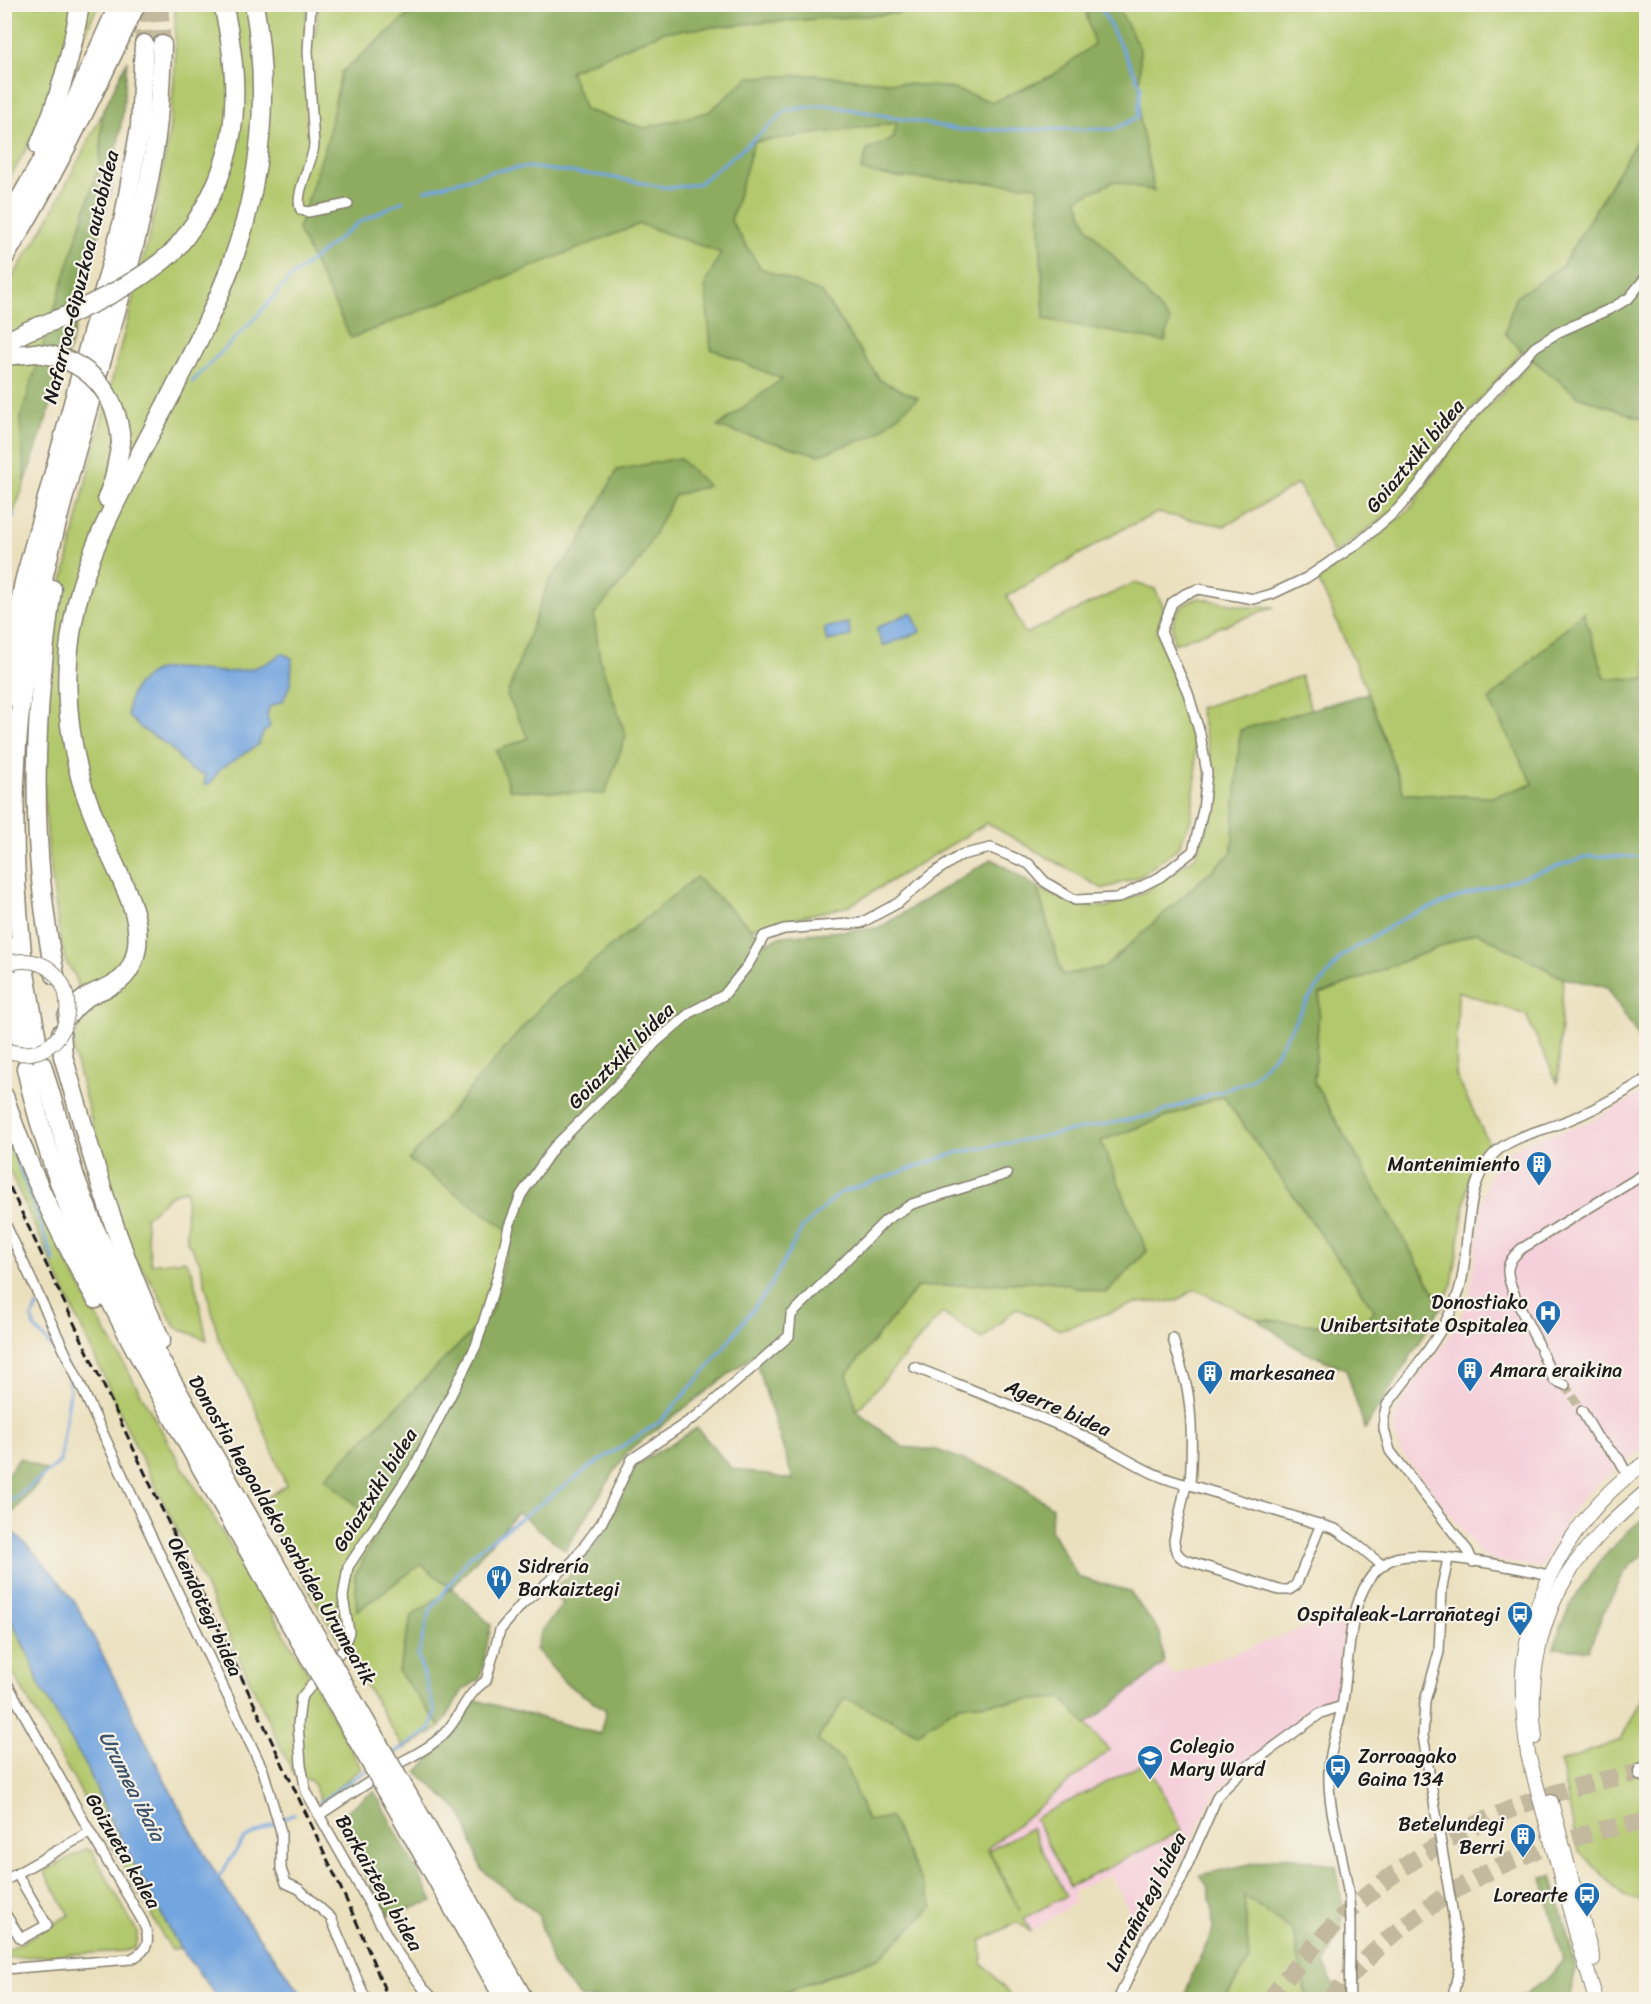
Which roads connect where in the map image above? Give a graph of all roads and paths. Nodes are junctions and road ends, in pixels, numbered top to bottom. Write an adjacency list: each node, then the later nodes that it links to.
1 (80, 4): 10 (highway)
2 (119, 4): 11 (highway)
3 (136, 4): 12 (highway)
4 (223, 4): 14 (highway, bridge)
5 (254, 4): 8 (highway)
6 (267, 4): 8 (highway)
7 (311, 4): 9 (street)
8 (262, 94): 18 (highway)
9 (348, 204)
10 (4, 213)
11 (4, 227)
12 (4, 258)
13 (1647, 277): 55 (street, Goiaztxiki bidea)
14 (4, 343)
15 (4, 356): 18 (highway, bridge)
16 (63, 500): 17 (highway, Nafarroa-Gipuzkoa autobidea); 21 (highway); 22 (highway)
17 (41, 518): 19 (highway); 20 (highway)
18 (99, 535): 23 (highway)
19 (4, 620)
20 (4, 700)
21 (12, 961): 22 (main road, bridge); 25 (highway)
22 (59, 981): 23 (highway); 24 (main road, bridge)
23 (102, 991): 24 (highway)
24 (64, 1025): 25 (main road, bridge); 35 (highway)
25 (21, 1047)
26 (1647, 1079): 46 (street)
27 (4, 1096): 33 (highway)
28 (1647, 1173): 34 (street)
29 (1007, 1174): 55 (street, Barkaiztegi bidea)
30 (4, 1221): 61 (street, Okendotegi bidea)
31 (1173, 1338): 39 (street)
32 (914, 1367): 39 (street, Agerre bidea)
33 (149, 1376): 35 (highway, Donostia hegoaldeko sarbidea Urumeatik); 50 (highway, Donostia hegoaldeko sarbidea Urumeatik)
34 (1565, 1385)
35 (184, 1403): 50 (highway, Donostia hegoaldeko sarbidea Urumeatik)
36 (1582, 1411): 38 (street)
37 (1647, 1462): 38 (main road)
38 (1628, 1476): 41 (main road); 43 (main road)
39 (1188, 1485): 42 (street, Agerre bidea); 42 (street)
40 (1647, 1492): 41 (main road)
41 (1631, 1506): 44 (main road)
42 (1321, 1524): 48 (street, Agerre bidea)
43 (1580, 1527): 44 (main road); 49 (main road)
44 (1587, 1551): 47 (main road)
45 (1448, 1559): 46 (street); 48 (street); 67 (street)
46 (1473, 1562): 49 (street)
47 (1575, 1565): 49 (main road); 51 (main road)
48 (1383, 1566): 53 (street)
49 (1549, 1575): 51 (main road); 68 (main road)
50 (302, 1628): 54 (highway, Donostia hegoaldeko sarbidea Urumeatik, bridge)
51 (1542, 1634): 69 (main road)
52 (4, 1678): 56 (street, Goizueta kalea)
53 (1342, 1706): 65 (street, Larrañategi bidea); 66 (street)
54 (409, 1813): 63 (highway, Donostia hegoaldeko sarbidea Urumeatik); 64 (highway, Donostia hegoaldeko sarbidea Urumeatik)
55 (319, 1815): 62 (street, Barkaiztegi bidea)
56 (90, 1833): 57 (street); 60 (street, Goizueta kalea)
57 (17, 1874): 58 (street); 59 (street)
58 (4, 1881)
59 (4, 1912)
60 (4, 1969)
61 (366, 2000)
62 (435, 2000)
63 (505, 2000)
64 (524, 2000)
65 (1118, 2000)
66 (1350, 2000)
67 (1452, 2000)
68 (1596, 2000)
69 (1605, 2000)

